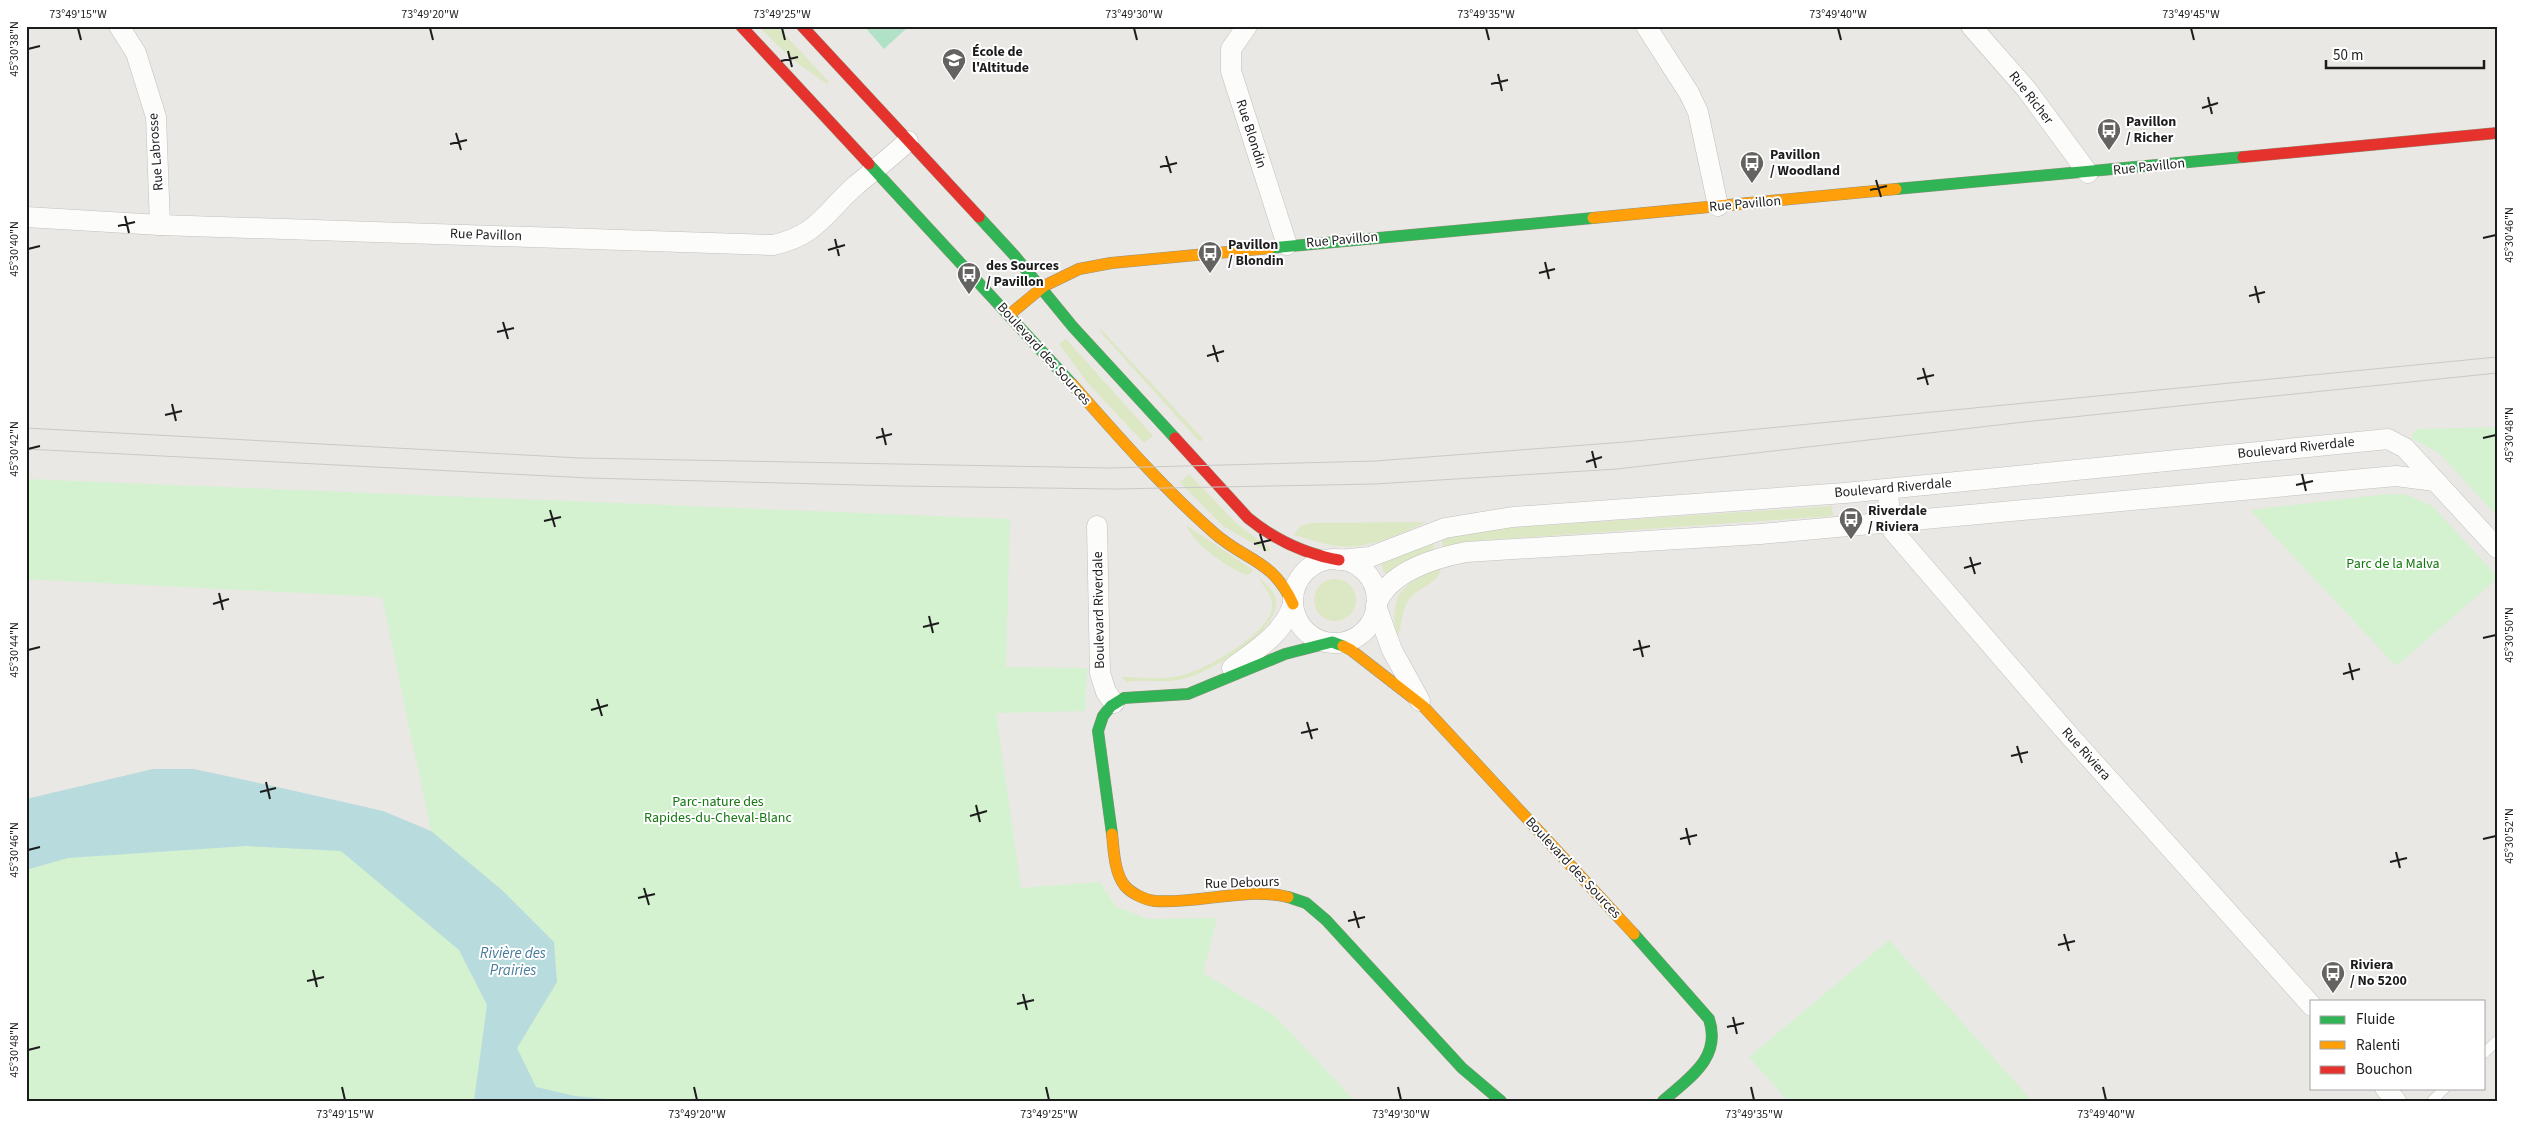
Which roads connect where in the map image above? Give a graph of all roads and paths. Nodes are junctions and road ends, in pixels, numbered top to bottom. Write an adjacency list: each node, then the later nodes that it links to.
1 (119, 26): 13 (street, Rue Labrosse)
2 (741, 26): 9 (street, Boulevard des Sources)
3 (802, 26): 8 (street)
4 (1247, 26): 14 (street, Rue Blondin)
5 (1646, 26): 11 (street)
6 (1971, 26): 10 (street, Rue Richer)
7 (2497, 133): 10 (street, Rue Pavillon)
8 (908, 141): 9 (street, Rue Pavillon); 15 (street)
9 (874, 171): 13 (street, Rue Pavillon); 16 (street, Boulevard des Sources)
10 (2088, 173): 11 (street, Rue Pavillon)
11 (1718, 206): 14 (street, Rue Pavillon)
12 (26, 217): 13 (street, Rue Pavillon)
13 (160, 225)
14 (1287, 245): 15 (street, Rue Pavillon)
15 (1039, 287): 16 (street, Rue Pavillon); 22 (street)
16 (1009, 314): 23 (street, Boulevard des Sources)
17 (2436, 481): 18 (street, Boulevard Riverdale); 19 (street); 21 (street, Boulevard Riverdale)
18 (1886, 489): 19 (street, Rue Riviera); 22 (street, Boulevard Riverdale)
19 (1891, 522): 24 (street); 29 (street, Rue Riviera)
20 (1097, 526): 27 (street, Boulevard Riverdale)
21 (2497, 548)
22 (1339, 560): 23 (street); 24 (street)
23 (1293, 604): 25 (street); 26 (street)
24 (1376, 606): 25 (street); 28 (street, Boulevard des Sources)
25 (1332, 642): 26 (street); 28 (street, Boulevard des Sources)
26 (1216, 681): 27 (street)
27 (1114, 703): 34 (street, Rue Debours)
28 (1423, 706): 35 (street, Boulevard des Sources)
29 (2310, 1004)
30 (2497, 1042): 31 (lane)
31 (2486, 1051)
32 (2387, 1090): 36 (street)
33 (2443, 1090): 37 (lane)
34 (1500, 1101)
35 (1663, 1101)
36 (2396, 1101)
37 (2432, 1101)

